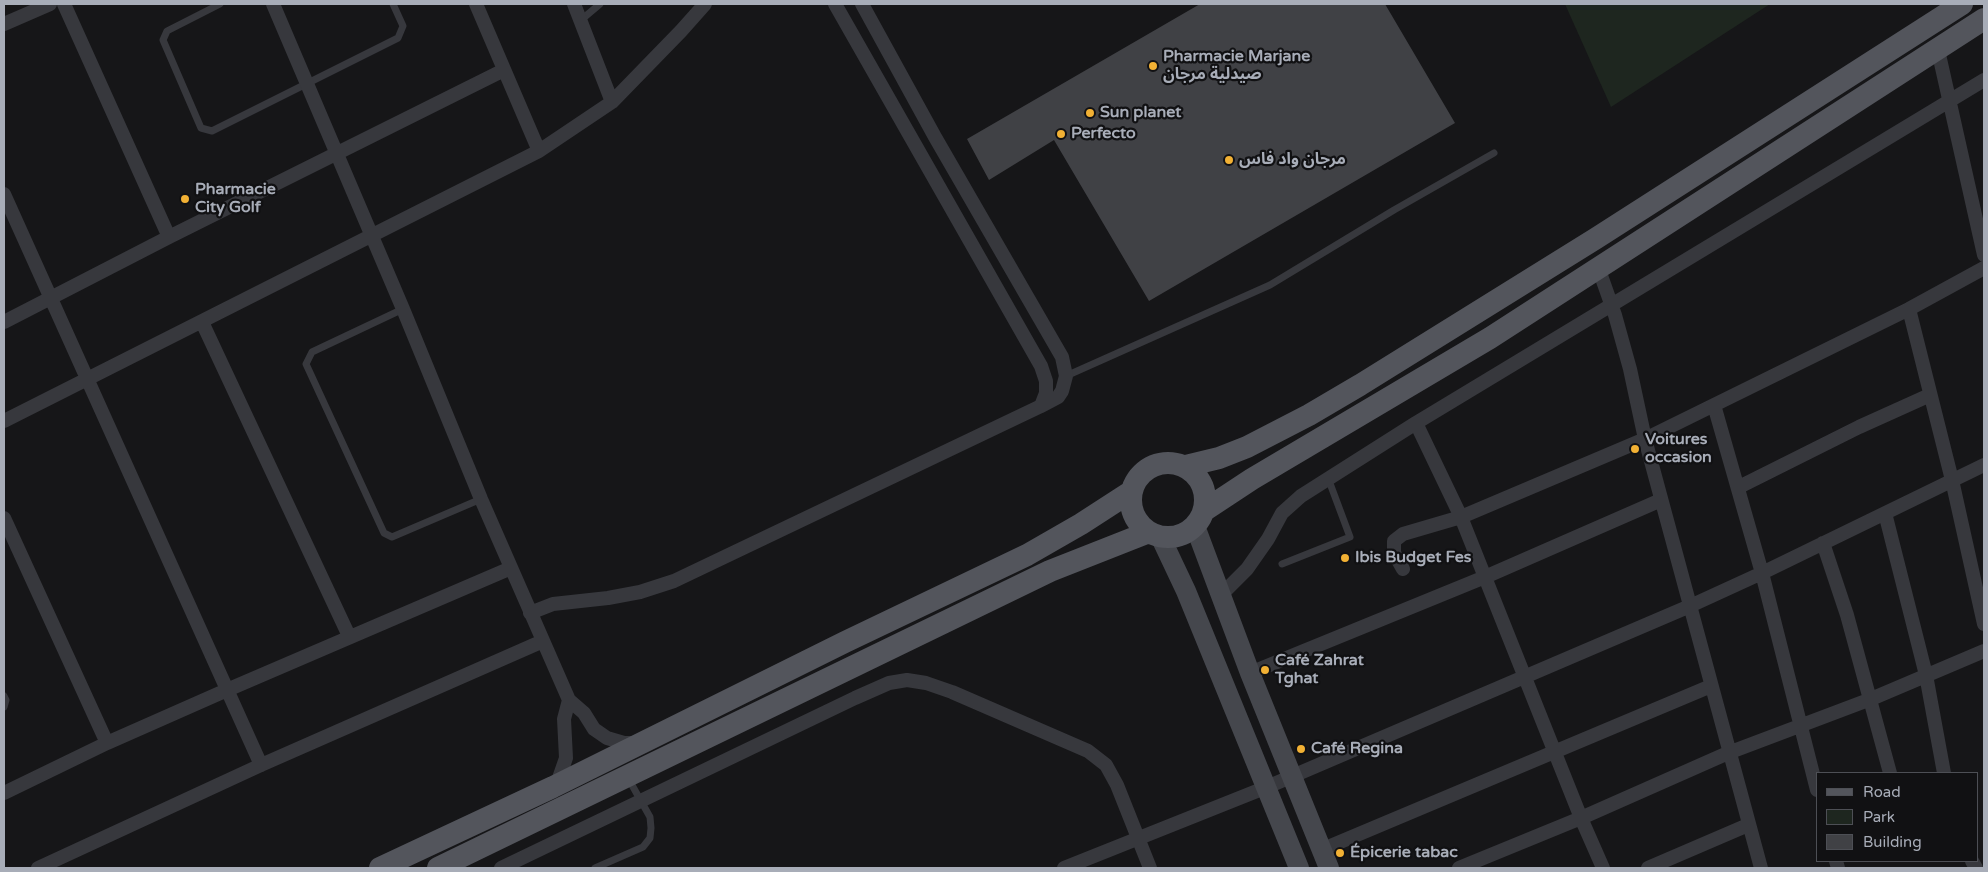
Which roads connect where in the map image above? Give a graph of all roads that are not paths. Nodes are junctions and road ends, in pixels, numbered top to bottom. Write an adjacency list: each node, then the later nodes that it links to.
1 (50, 4): 15 (street)
2 (64, 4): 27 (street)
3 (220, 4): 19 (lane)
4 (273, 4): 19 (street)
5 (394, 4): 19 (lane)
6 (476, 4): 17 (street)
7 (574, 4): 14 (street)
8 (600, 4): 14 (lane)
9 (705, 4): 21 (street)
10 (835, 4): 41 (street)
11 (862, 4): 37 (street)
12 (1962, 4): 45 (main road)
13 (1984, 19): 16 (main road)
14 (581, 20): 21 (street)
15 (4, 24)
16 (1938, 50): 20 (street); 29 (main road)
17 (504, 70): 22 (street); 24 (street)
18 (1984, 80): 20 (street)
19 (306, 83): 24 (street)
20 (1949, 100): 28 (street); 32 (street)
21 (612, 102): 22 (street)
22 (539, 151): 26 (street)
23 (1494, 153): 37 (lane)
24 (336, 154): 26 (street); 27 (street)
25 (4, 194): 31 (street)
26 (372, 236): 33 (street); 36 (street)
27 (169, 237): 31 (street)
28 (1984, 255)
29 (1598, 267): 32 (street); 56 (main road)
30 (1984, 268): 34 (street)
31 (50, 298): 35 (street); 38 (street)
32 (1612, 306): 43 (street); 44 (street)
33 (403, 309): 51 (street); 51 (lane)
34 (1909, 309): 39 (street); 40 (street)
35 (4, 322)
36 (202, 322): 38 (street); 68 (street)
37 (1066, 376): 41 (street)
38 (88, 380): 42 (street); 75 (street)
39 (1930, 395): 48 (street); 49 (street)
40 (1714, 405): 44 (street); 49 (street)
41 (1040, 406): 66 (street)
42 (4, 421)
43 (1416, 423): 47 (street); 54 (street)
44 (1645, 439): 52 (street); 54 (street)
45 (1186, 466): 50 (main road); 56 (main road)
46 (1984, 466): 48 (street)
47 (1328, 478): 59 (lane); 64 (street)
48 (1952, 480): 53 (street); 67 (street)
49 (1739, 487): 62 (street)
50 (1132, 491): 57 (main road); 81 (main road)
51 (481, 499): 60 (street)
52 (1661, 500): 63 (street); 65 (street)
53 (1885, 513): 58 (street); 72 (street)
54 (1461, 517): 61 (street); 63 (street)
55 (4, 518): 82 (street)
56 (1200, 518): 57 (main road); 64 (street)
57 (1155, 534): 89 (main road); 92 (street)
58 (1823, 543): 62 (street); 77 (street)
59 (1282, 564)
60 (512, 568): 66 (street); 68 (street)
61 (1403, 569)
62 (1762, 573): 65 (street); 80 (street)
63 (1485, 577): 71 (street); 73 (street)
64 (1220, 596): 71 (street)
65 (1690, 606): 73 (street); 74 (street)
66 (530, 613): 69 (street)
67 (1984, 624)
68 (349, 636): 75 (street)
69 (543, 642): 78 (street); 85 (street)
70 (1984, 651): 72 (street)
71 (1250, 673): 88 (street)
72 (1926, 675): 77 (street); 87 (street)
73 (1525, 676): 83 (street); 88 (street)
74 (1711, 686): 83 (street); 84 (street)
75 (227, 690): 82 (street); 85 (street)
76 (4, 696): 79 (lane)
77 (1871, 699): 80 (street); 86 (street)
78 (569, 700): 81 (street); 91 (street)
79 (4, 707)
80 (1800, 726): 84 (street); 90 (street)
81 (652, 738): 91 (main road)
82 (107, 743): 93 (street)
83 (1555, 751): 95 (street); 98 (street)
84 (1728, 752): 95 (street); 96 (street)
85 (261, 765): 99 (street)
86 (1890, 772)
87 (1944, 772)
88 (1292, 776): 92 (street); 98 (street)
89 (628, 778): 94 (lane); 101 (main road)
90 (1816, 786)
91 (553, 787): 100 (main road)
92 (1267, 787): 97 (street); 106 (street)
93 (4, 793)
94 (641, 800): 97 (street); 102 (street); 103 (lane)
95 (1582, 818): 107 (street); 108 (street)
96 (1748, 825): 109 (street); 110 (street)
97 (1139, 839): 104 (street); 105 (street)
98 (1325, 859)
99 (38, 868)
100 (380, 868)
101 (438, 868)
102 (501, 868)
103 (596, 868)
104 (1064, 868)
105 (1150, 868)
106 (1300, 868)
107 (1459, 868)
108 (1603, 868)
109 (1648, 868)
110 (1761, 868)

